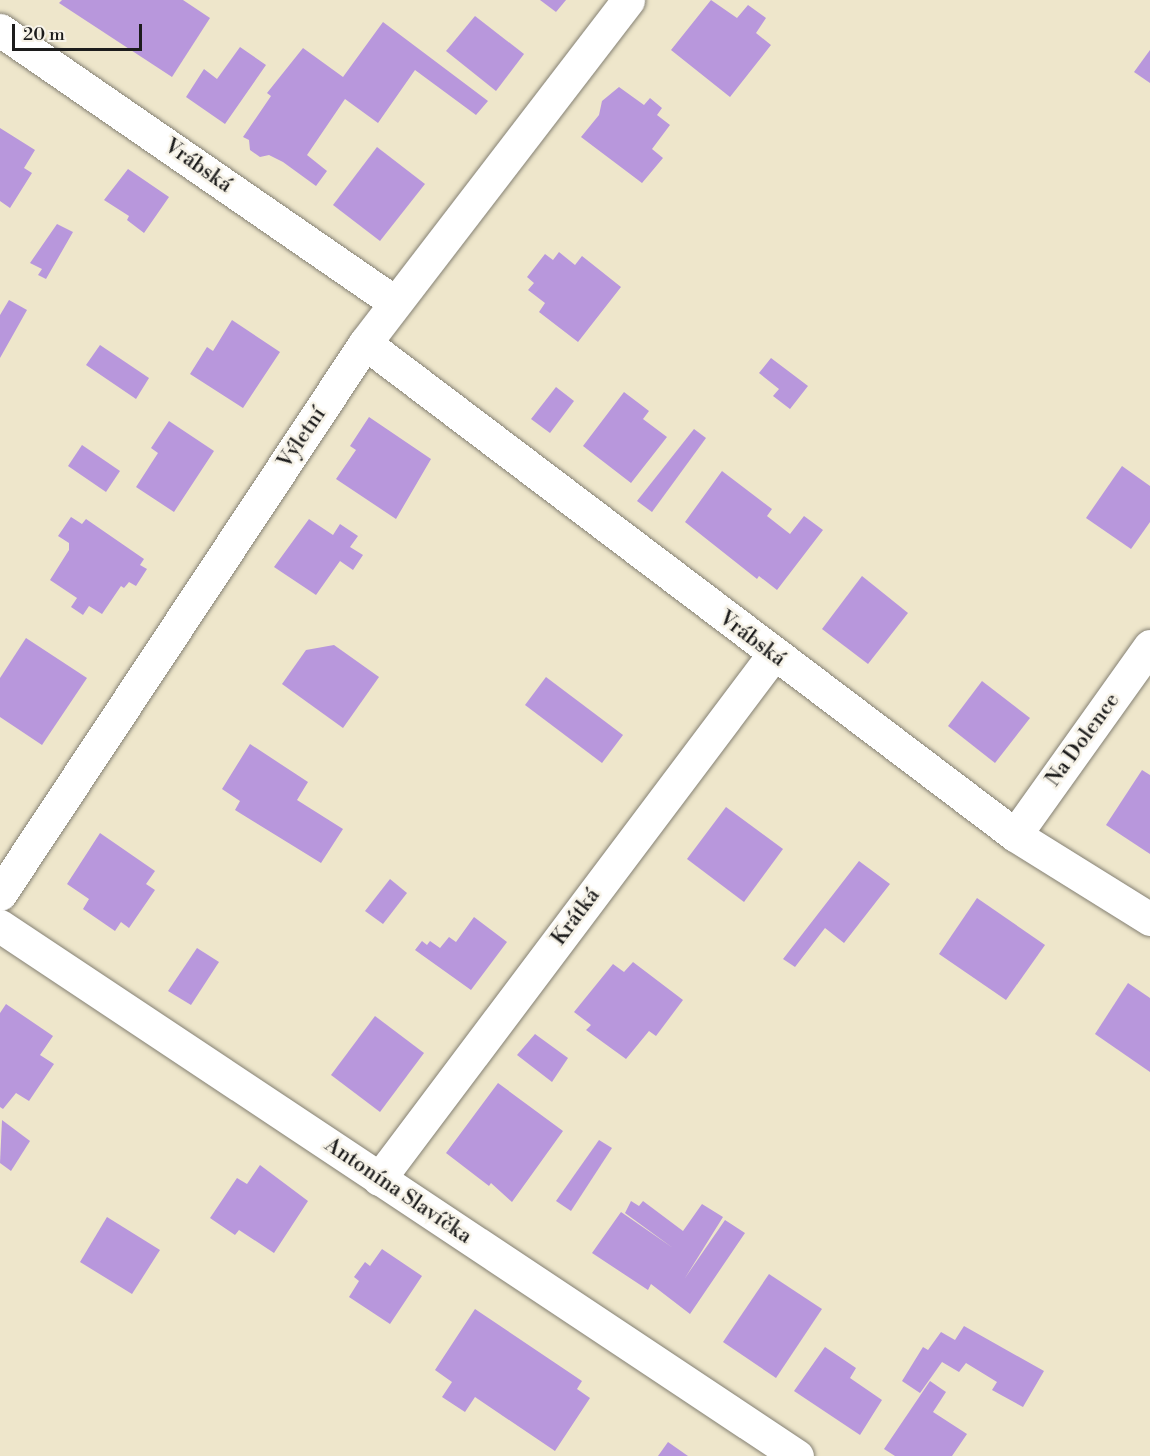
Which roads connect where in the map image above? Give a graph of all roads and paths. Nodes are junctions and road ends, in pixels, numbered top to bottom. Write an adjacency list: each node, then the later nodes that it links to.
1 (628, 0): 3 (street, Výletní)
2 (0, 30): 3 (street, Vrábská)
3 (395, 302): 4 (street, Výletní)
4 (365, 343): 6 (street, Vrábská); 8 (street, Výletní)
5 (1150, 646): 7 (street, Na Dolence)
6 (773, 655): 7 (street, Vrábská); 11 (street, Krátká)
7 (1015, 835): 9 (street, Vrábská)
8 (0, 894)
9 (1150, 919)
10 (0, 926): 11 (street, Antonína Slavíčka)
11 (379, 1179): 12 (street, Antonína Slavíčka)
12 (797, 1456)

